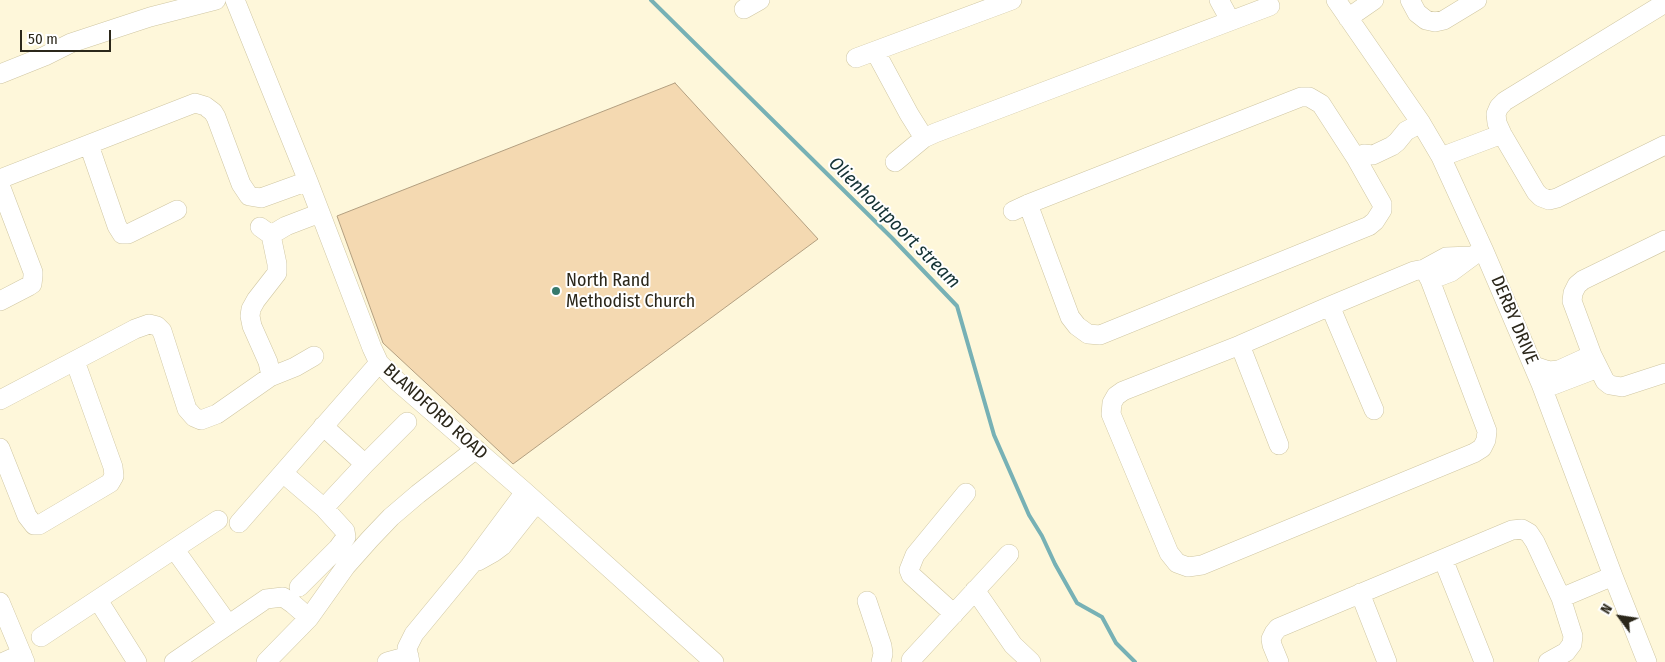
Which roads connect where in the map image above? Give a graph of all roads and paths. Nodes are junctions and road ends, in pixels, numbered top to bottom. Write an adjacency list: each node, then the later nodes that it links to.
1 (216, 0): 15 (street)
2 (235, 0): 25 (street, BLANDFORD ROAD)
3 (1012, 0): 13 (street)
4 (1219, 0): 12 (street)
5 (1336, 0): 11 (street, DERBY DRIVE)
6 (1374, 0): 11 (street)
7 (1410, 0): 8 (street)
8 (1477, 0)
9 (1665, 3): 17 (street)
10 (1270, 6): 12 (street)
11 (1348, 18): 16 (street, DERBY DRIVE)
12 (1230, 20): 18 (street)
13 (875, 51): 14 (street); 18 (street)
14 (856, 58)
15 (0, 74)
16 (1414, 127): 21 (street); 22 (street, DERBY DRIVE)
17 (1502, 134): 20 (street); 22 (street)
18 (924, 138): 23 (street)
19 (88, 145): 24 (street); 25 (street); 27 (street)
20 (1665, 145)
21 (1360, 156): 21 (street)
22 (1442, 157): 30 (street, DERBY DRIVE)
23 (895, 162)
24 (0, 179)
25 (308, 181): 28 (street, BLANDFORD ROAD)
26 (0, 185): 32 (street)
27 (177, 210)
28 (320, 213): 38 (street, BLANDFORD ROAD); 41 (street)
29 (1665, 240): 37 (street)
30 (1478, 254): 31 (street); 39 (street, DERBY DRIVE)
31 (1427, 274): 33 (street); 34 (street)
32 (0, 301)
33 (1330, 306): 34 (street); 44 (street)
34 (1240, 345): 47 (street)
35 (314, 356): 41 (street)
36 (75, 361): 41 (street); 43 (street); 48 (street)
37 (1595, 362): 39 (street); 40 (street); 42 (street)
38 (380, 363): 46 (street); 49 (street, BLANDFORD ROAD)
39 (1534, 366): 42 (street, DERBY DRIVE)
40 (1665, 373)
41 (270, 378)
42 (1543, 389): 60 (street, DERBY DRIVE)
43 (0, 400)
44 (1374, 410)
45 (407, 422): 50 (street)
46 (323, 426): 50 (street); 51 (street)
47 (1279, 445)
48 (0, 448)
49 (476, 449): 53 (street, BLANDFORD ROAD); 69 (street)
50 (365, 464): 54 (street)
51 (283, 473): 54 (street); 56 (street)
52 (966, 493): 68 (street)
53 (531, 497): 73 (street); 80 (street, BLANDFORD ROAD)
54 (324, 508): 61 (street)
55 (218, 520): 57 (street)
56 (239, 523)
57 (175, 550): 65 (street); 70 (street)
58 (1009, 554): 62 (street)
59 (1443, 558): 63 (street); 64 (street); 85 (street)
60 (1613, 576): 64 (street); 87 (street, DERBY DRIVE)
61 (299, 587)
62 (975, 590): 68 (street); 82 (street)
63 (1360, 593): 83 (street); 84 (street)
64 (1561, 598): 86 (street)
65 (98, 600): 71 (street); 76 (street)
66 (867, 601): 81 (street)
67 (0, 602): 72 (street)
68 (954, 614): 74 (street)
69 (309, 618): 70 (street); 78 (street)
70 (228, 624): 77 (street)
71 (41, 636)
72 (23, 658): 75 (street)
73 (409, 659): 79 (street)
74 (911, 661)
75 (4, 662)
76 (137, 662)
77 (174, 662)
78 (266, 662)
79 (387, 662)
80 (714, 662)
81 (881, 662)
82 (1031, 662)
83 (1279, 662)
84 (1387, 662)
85 (1484, 662)
86 (1548, 662)
87 (1647, 662)

